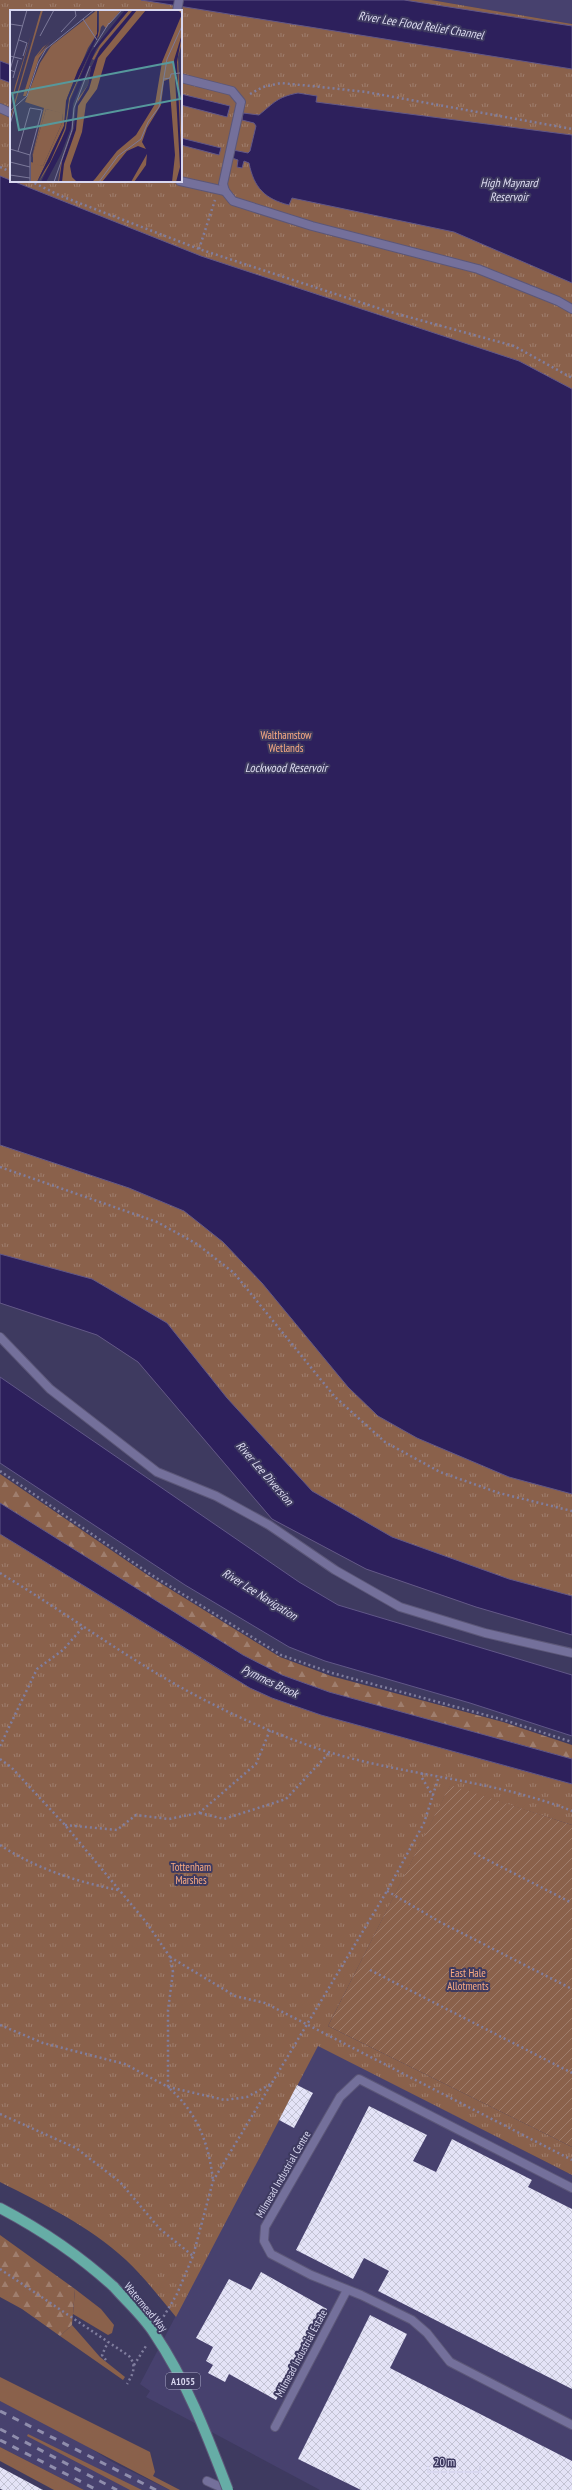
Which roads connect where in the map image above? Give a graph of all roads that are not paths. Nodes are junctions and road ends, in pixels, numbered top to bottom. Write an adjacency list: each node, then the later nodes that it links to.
1 (179, 0): 2 (lane)
2 (178, 10)
3 (182, 78): 7 (lane)
4 (0, 108): 5 (lane)
5 (10, 113)
6 (182, 181): 7 (lane)
7 (224, 191): 8 (lane)
8 (572, 309)
9 (0, 1337): 10 (lane)
10 (572, 1653)
11 (572, 2188): 13 (lane, Milmead Industrial Centre)
12 (0, 2208): 17 (main road, Watermead Way / A1055, bridge)
13 (347, 2290): 14 (lane, Milmead Industrial Centre); 15 (lane, Milmead Industrial Estate)
14 (572, 2425)
15 (275, 2427)
16 (207, 2481): 17 (lane)
17 (228, 2490)

